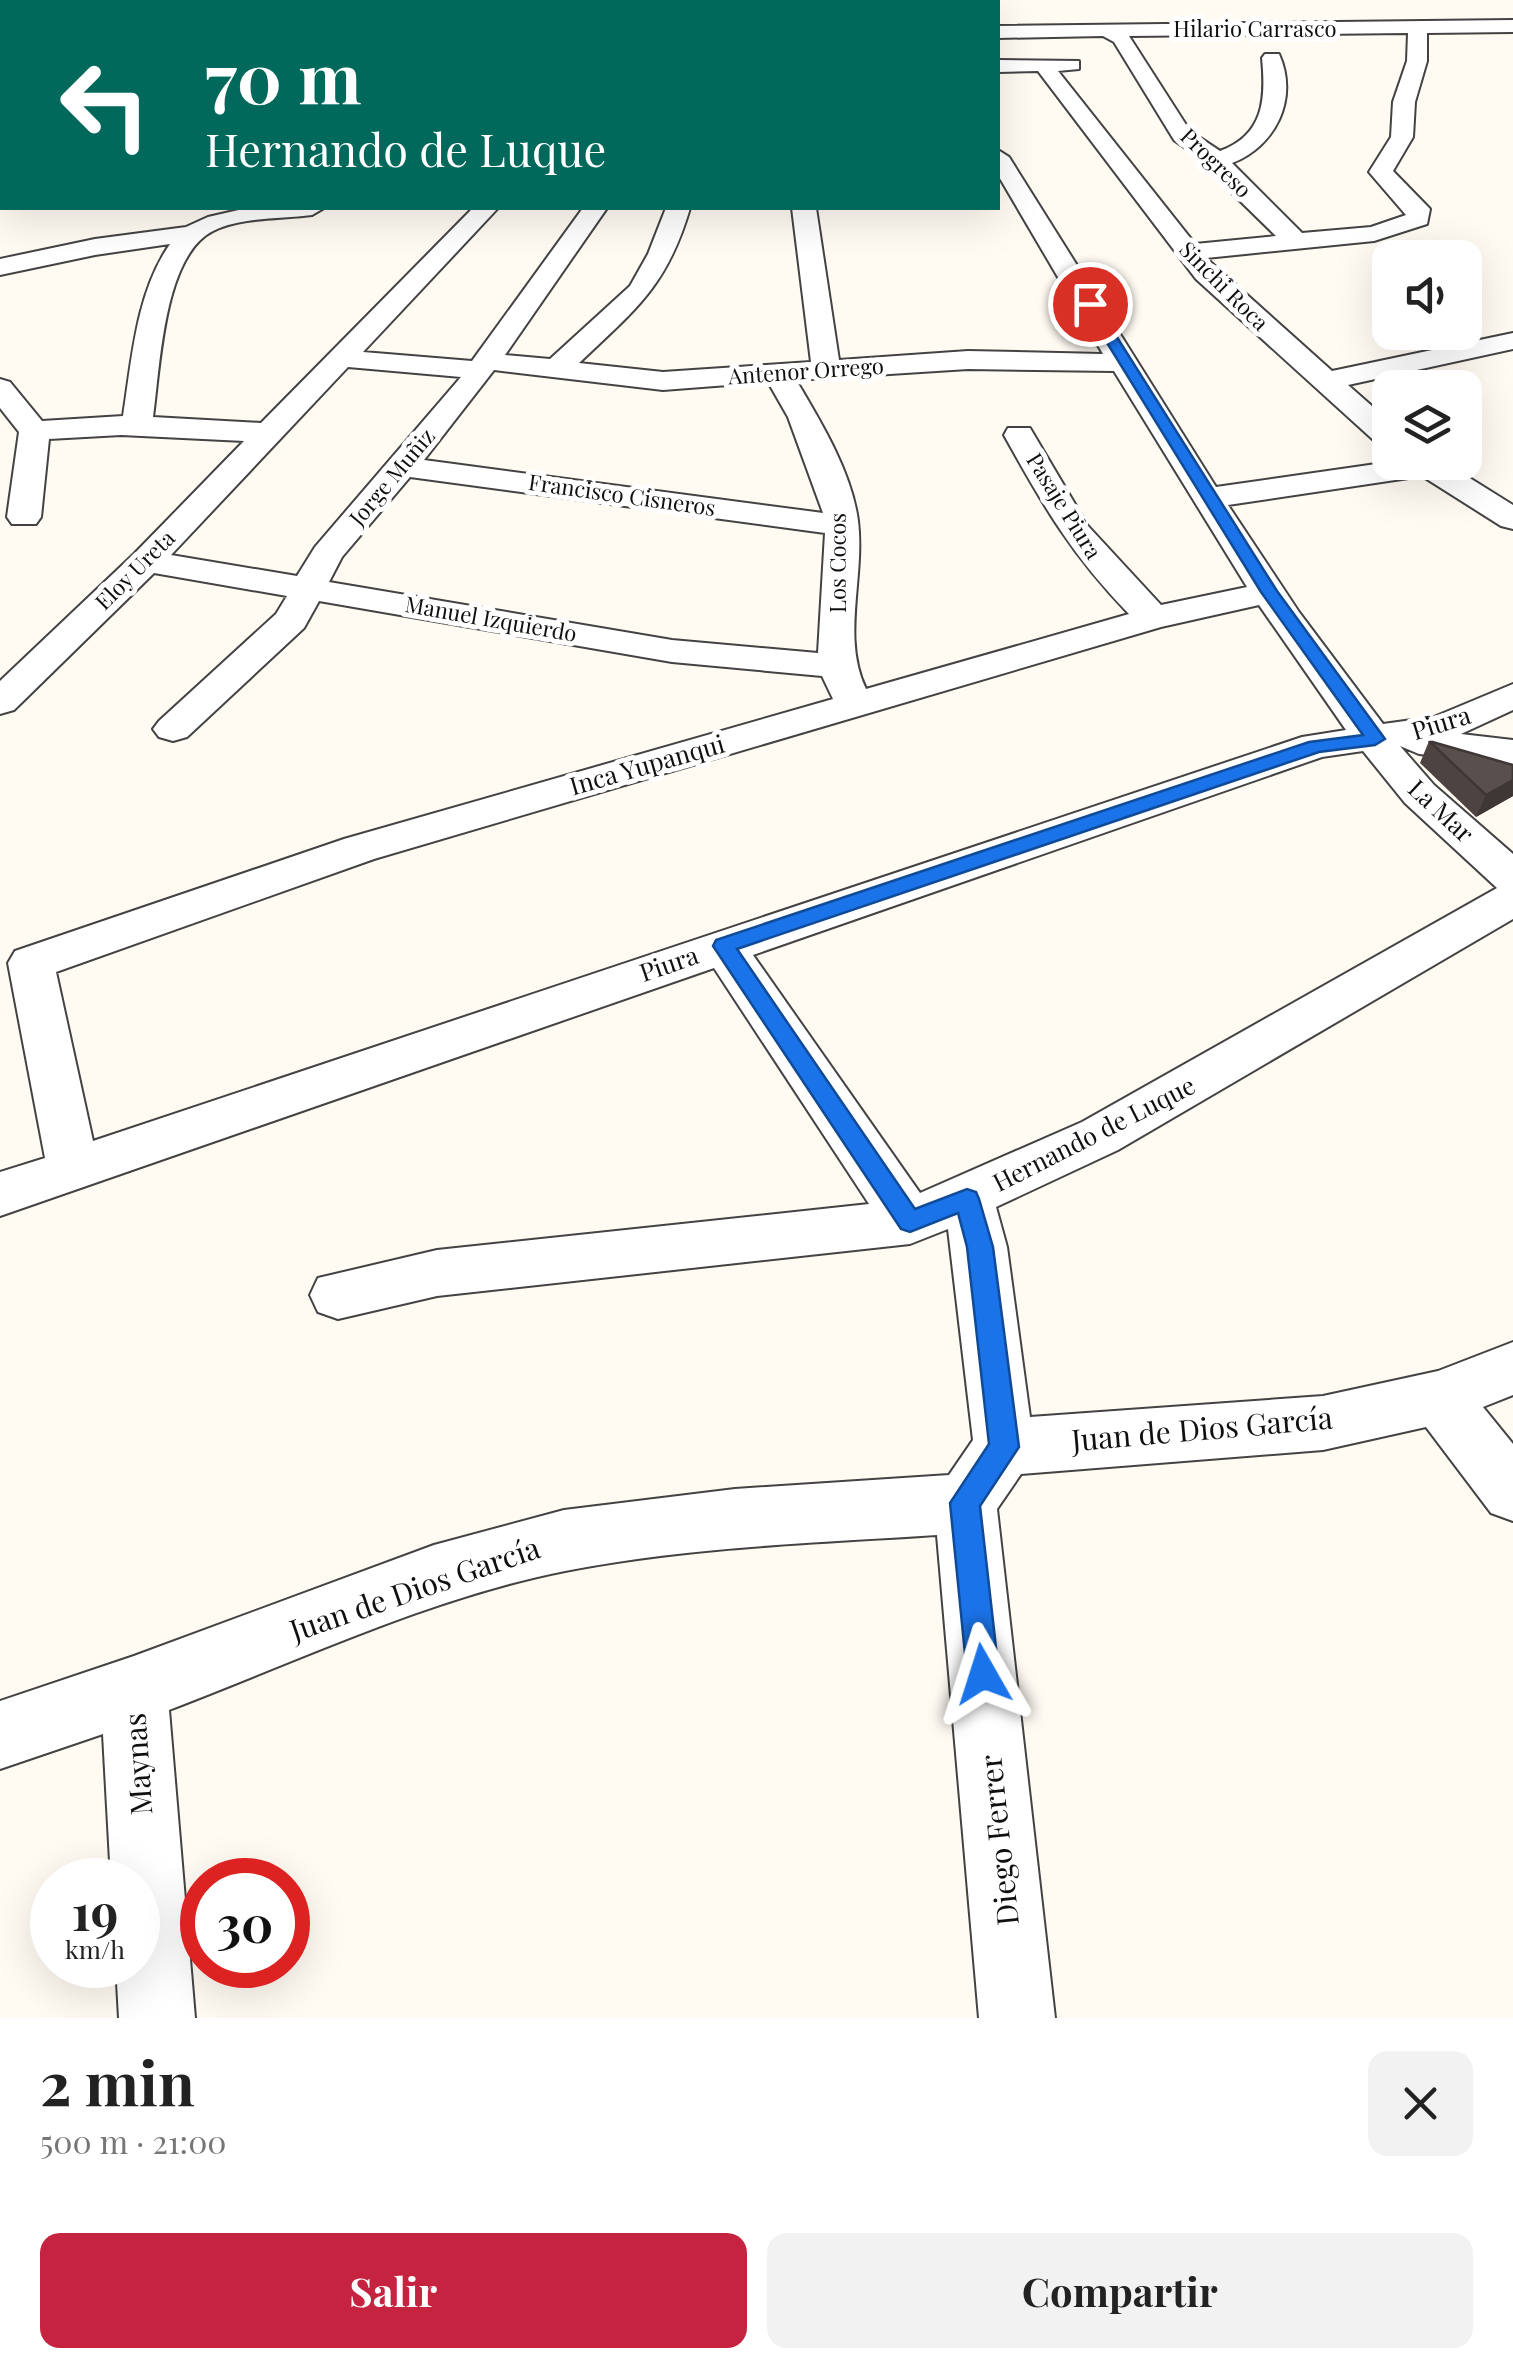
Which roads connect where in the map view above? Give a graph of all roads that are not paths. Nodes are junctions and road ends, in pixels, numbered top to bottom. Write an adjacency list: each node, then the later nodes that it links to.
1 (1513, 26): 2 (street, Hilario Carrasco)
2 (1418, 29): 4 (street, Hilario Carrasco); 17 (street)
3 (1000, 32): 4 (street, Hilario Carrasco)
4 (1109, 32): 6 (street, Progreso)
5 (1272, 58): 10 (street)
6 (1117, 64): 7 (street); 10 (street, Progreso)
7 (1043, 65): 8 (street); 18 (street, Sinchi Roca)
8 (1000, 66)
9 (1000, 159): 22 (street, La Mar)
10 (1218, 160): 17 (street, Progreso)
11 (296, 210): 16 (street)
12 (484, 210): 21 (street, Eloy Ureta)
13 (593, 210): 23 (street, Jorge Muñiz)
14 (677, 210): 25 (street)
15 (804, 210): 24 (street)
16 (203, 222): 19 (street); 30 (street)
17 (1296, 241): 18 (street)
18 (1186, 252): 27 (street, Sinchi Roca)
19 (0, 267)
20 (1513, 342): 27 (street)
21 (338, 358): 23 (street, Antenor Orrego); 32 (street, Eloy Ureta)
22 (1126, 363): 24 (street, Antenor Orrego); 37 (street, La Mar)
23 (483, 366): 25 (street, Antenor Orrego); 34 (street, Jorge Muñiz)
24 (826, 368): 26 (street, Antenor Orrego)
25 (555, 370): 26 (street, Antenor Orrego)
26 (777, 372): 40 (street, Los Cocos)
27 (1324, 382): 29 (street, Sinchi Roca)
28 (0, 388): 31 (street)
29 (1372, 423)
30 (136, 425): 31 (street); 32 (street)
31 (34, 431): 38 (street)
32 (266, 433): 41 (street, Eloy Ureta)
33 (1019, 435): 44 (street, Pasaje Piura)
34 (401, 466): 40 (street, Francisco Cisneros); 42 (street, Jorge Muñiz)
35 (1372, 472): 37 (street)
36 (1450, 480): 39 (street)
37 (1210, 498): 43 (street, La Mar)
38 (24, 517)
39 (1513, 519)
40 (842, 525): 45 (street, Los Cocos)
41 (146, 560): 42 (street, Manuel Izquierdo); 47 (street, Eloy Ureta)
42 (312, 588): 45 (street, Manuel Izquierdo); 49 (street, Jorge Muñiz)
43 (1270, 592): 44 (street, Inca Yupanqui); 50 (street, La Mar)
44 (1153, 618): 48 (street, Inca Yupanqui)
45 (836, 666): 48 (street, Los Cocos)
46 (1513, 696): 50 (street, Piura)
47 (0, 702)
48 (854, 705): 55 (street, Inca Yupanqui)
49 (173, 728)
50 (1375, 739): 51 (street); 52 (street, La Mar); 54 (street, Piura)
51 (1513, 752)
52 (1513, 878)
53 (1513, 899): 57 (street, Hernando de Luque)
54 (724, 946): 55 (street, Piura); 58 (street)
55 (73, 1169): 56 (street, Piura)
56 (0, 1194)
57 (967, 1199): 58 (street, Hernando de Luque); 62 (street)
58 (910, 1222): 59 (street, Hernando de Luque)
59 (338, 1295)
60 (1513, 1368): 61 (street, Juan de Dios García)
61 (1439, 1397): 62 (street, Juan de Dios García); 63 (street)
62 (1004, 1447): 64 (street)
63 (1513, 1492)
64 (965, 1503): 65 (street, Juan de Dios García); 68 (street, Diego Ferrer)
65 (134, 1690): 66 (street, Juan de Dios García); 67 (street, Maynas)
66 (0, 1734)
67 (157, 2018)
68 (1017, 2018)

